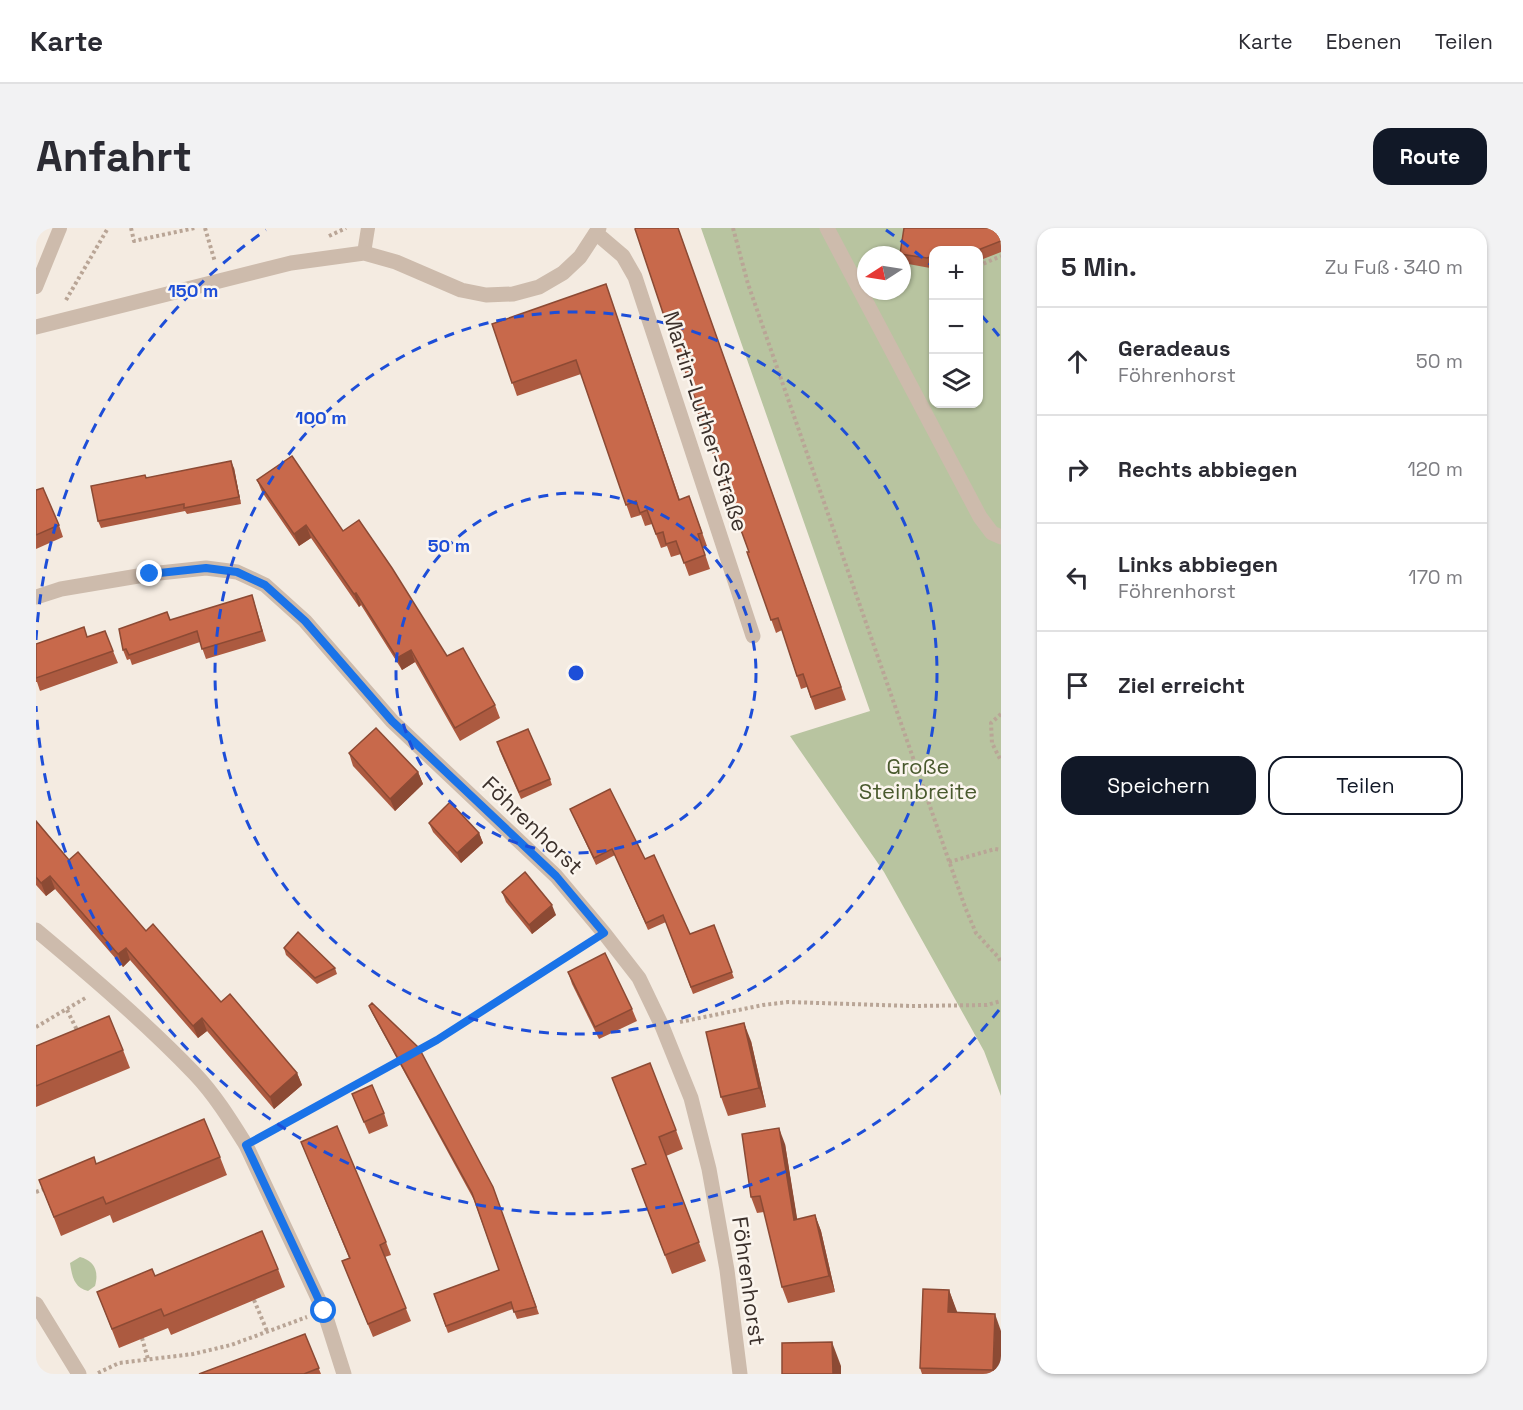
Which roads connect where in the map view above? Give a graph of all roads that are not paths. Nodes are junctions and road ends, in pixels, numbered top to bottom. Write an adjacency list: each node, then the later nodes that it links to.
1 (60, 228): 6 (lane)
2 (368, 228): 5 (lane)
3 (827, 228): 8 (street)
4 (598, 231): 5 (street, Martin-Luther-Straße); 10 (street, Martin-Luther-Straße)
5 (364, 253): 7 (street, Martin-Luther-Straße)
6 (36, 287)
7 (36, 327)
8 (1001, 537)
9 (36, 597): 15 (street, Föhrenhorst)
10 (753, 636)
11 (36, 930): 14 (street)
12 (36, 1304): 13 (street)
13 (79, 1374)
14 (344, 1374)
15 (740, 1374)

